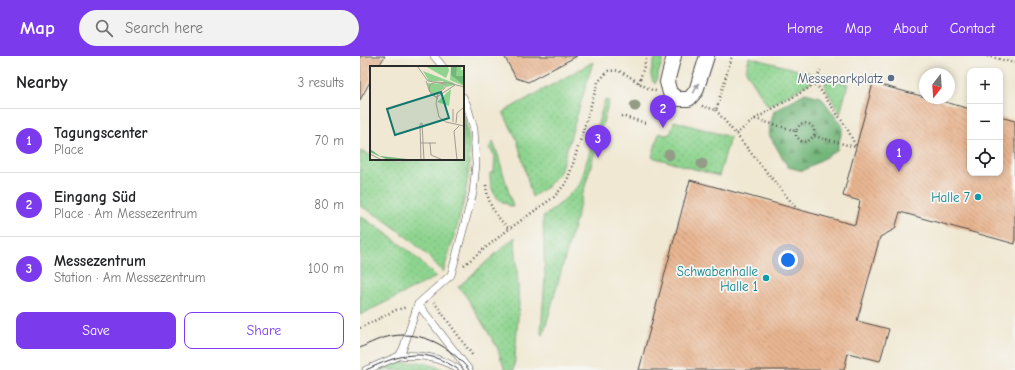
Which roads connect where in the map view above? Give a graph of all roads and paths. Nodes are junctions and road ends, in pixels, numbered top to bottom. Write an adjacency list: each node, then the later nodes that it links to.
1 (434, 56): 8 (lane)
2 (647, 56): 22 (path)
3 (674, 56): 4 (street, one-way to 4)
4 (707, 56)
5 (732, 56): 13 (path)
6 (987, 56): 7 (path)
7 (1015, 63)
8 (442, 66)
9 (820, 69): 10 (path)
10 (816, 84): 15 (path); 19 (path)
11 (464, 98): 23 (lane)
12 (701, 105): 13 (path)
13 (716, 110): 18 (path)
14 (621, 116): 16 (path)
15 (755, 119): 17 (path); 18 (path)
16 (646, 123)
17 (796, 130): 19 (path); 19 (path)
18 (736, 134): 21 (path)
19 (814, 136)
20 (485, 184): 22 (path)
21 (797, 209)
22 (509, 229): 23 (path)
23 (452, 275): 24 (lane)
24 (429, 295): 25 (lane); 28 (path)
25 (418, 304): 26 (path); 27 (lane); 31 (lane)
26 (360, 328)
27 (399, 356): 29 (lane); 30 (lane)
28 (476, 359)
29 (366, 370)
30 (459, 370)
31 (469, 370)

